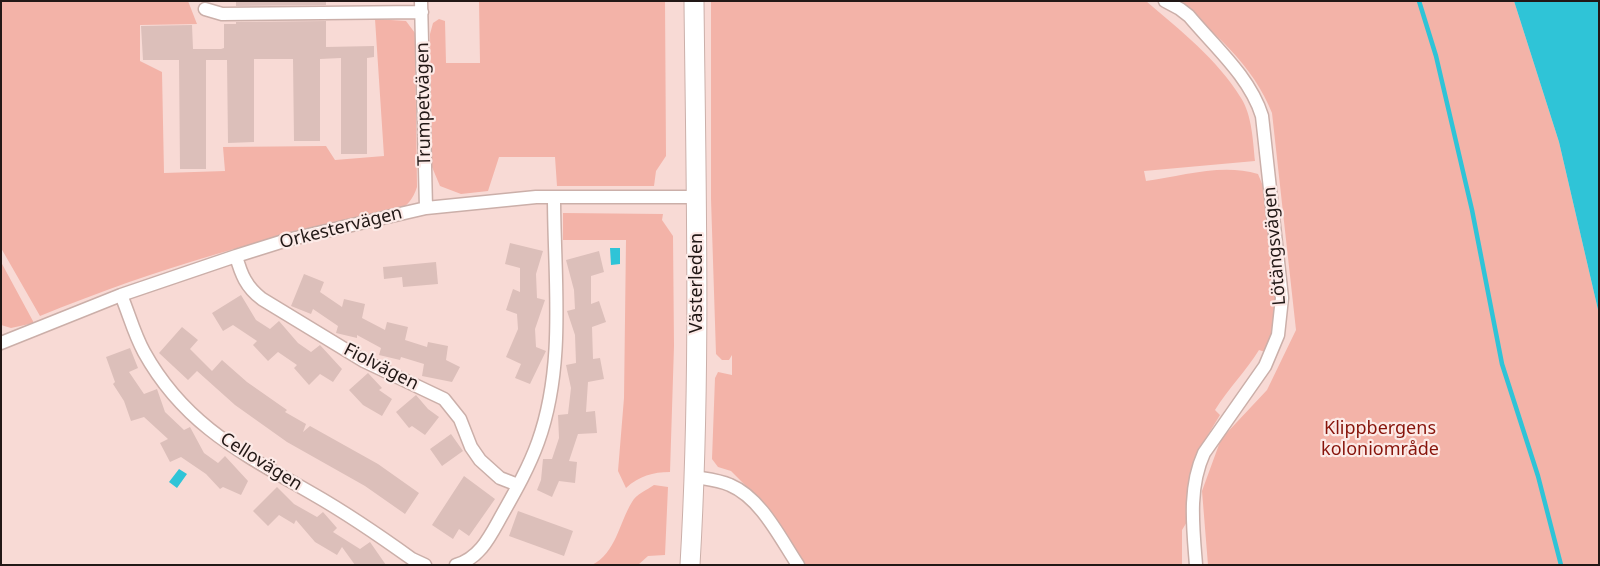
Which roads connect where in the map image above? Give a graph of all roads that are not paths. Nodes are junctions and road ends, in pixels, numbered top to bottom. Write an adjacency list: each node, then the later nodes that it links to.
1 (694, 1): 6 (main road, Västerleden)
2 (1165, 1): 17 (street, Lötängsvägen)
3 (422, 7): 4 (street); 7 (street, Trumpetvägen)
4 (206, 9)
5 (554, 197): 6 (street, Orkestervägen); 7 (street, Orkestervägen); 12 (street)
6 (696, 197): 11 (main road, Västerleden)
7 (426, 208): 8 (street, Orkestervägen)
8 (236, 256): 9 (street, Orkestervägen); 12 (street, Fiolvägen)
9 (121, 295): 10 (street, Orkestervägen); 13 (street, Cellovägen)
10 (1, 343)
11 (695, 477): 15 (main road, Västerleden); 16 (street)
12 (518, 485): 14 (street)
13 (426, 565)
14 (456, 565)
15 (690, 565)
16 (798, 565)
17 (1196, 565)

